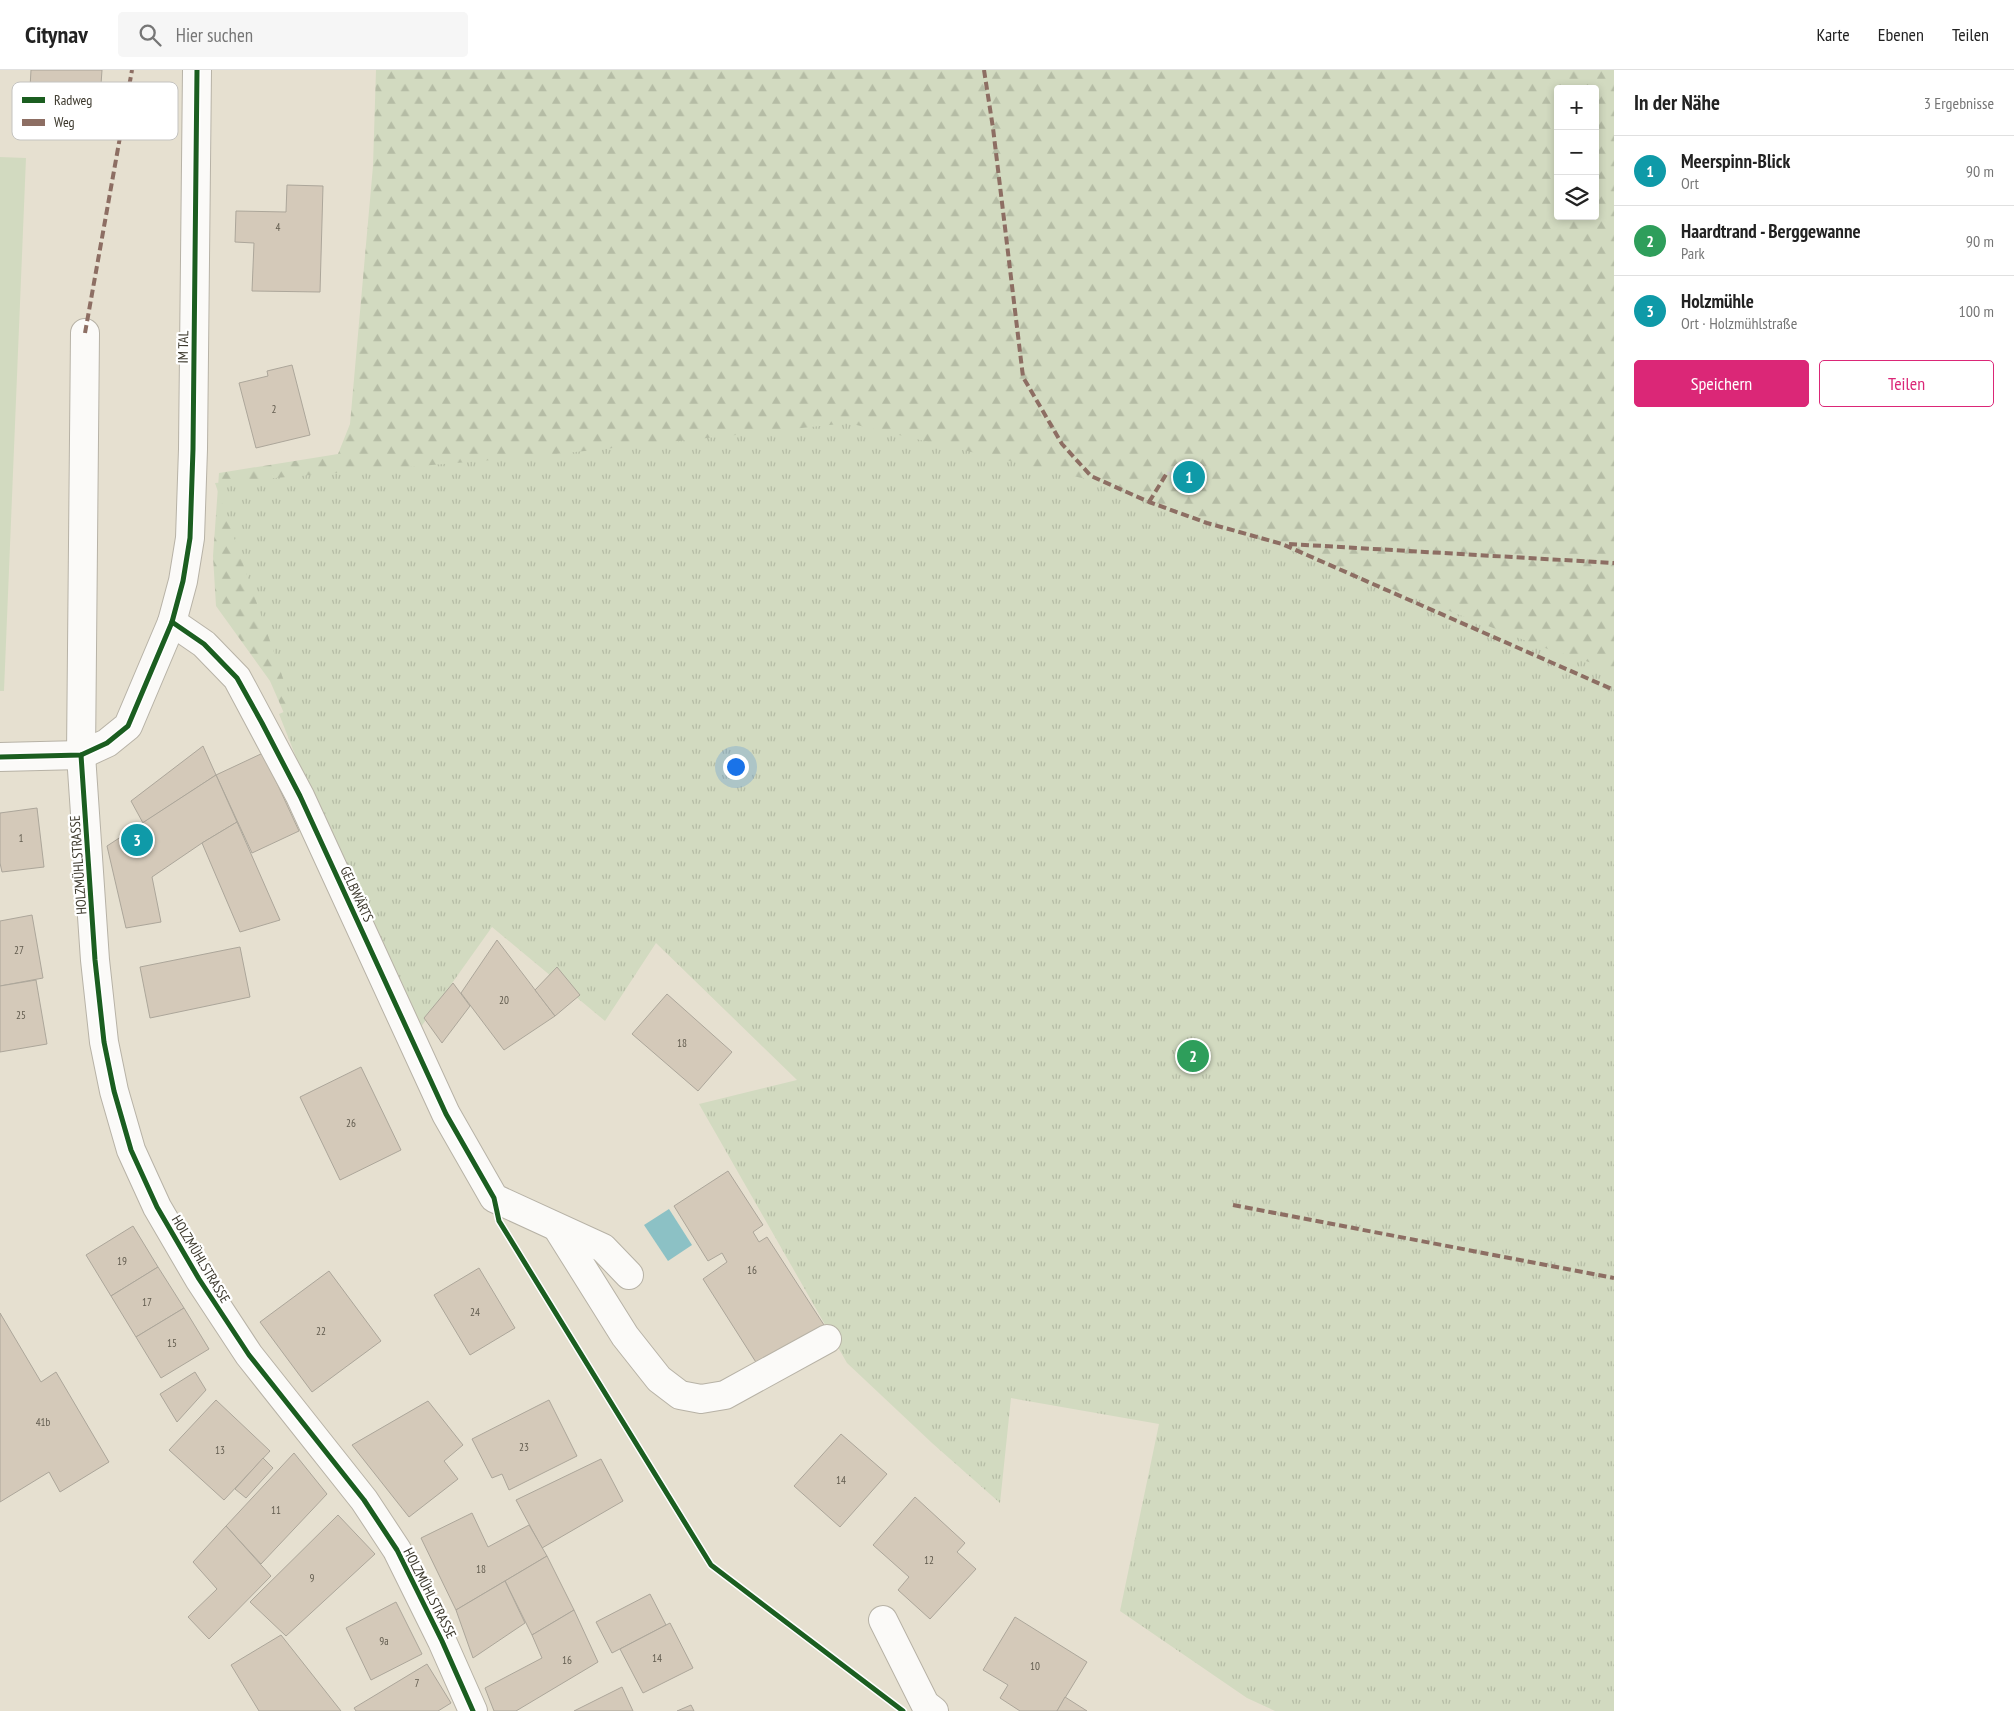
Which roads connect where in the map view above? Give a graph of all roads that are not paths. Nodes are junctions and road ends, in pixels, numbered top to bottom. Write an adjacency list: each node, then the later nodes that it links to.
1 (197, 70): 3 (street, IM TAL)
2 (85, 333): 4 (street, HOLZMÜHLSTRASSE)
3 (172, 622): 4 (street, IM TAL); 6 (street, GELBWÄRTS)
4 (81, 755): 5 (street); 10 (street, HOLZMÜHLSTRASSE)
5 (0, 757)
6 (558, 1229): 7 (street); 8 (street)
7 (629, 1275)
8 (827, 1339)
9 (883, 1620): 11 (street)
10 (473, 1711)
11 (934, 1711)

